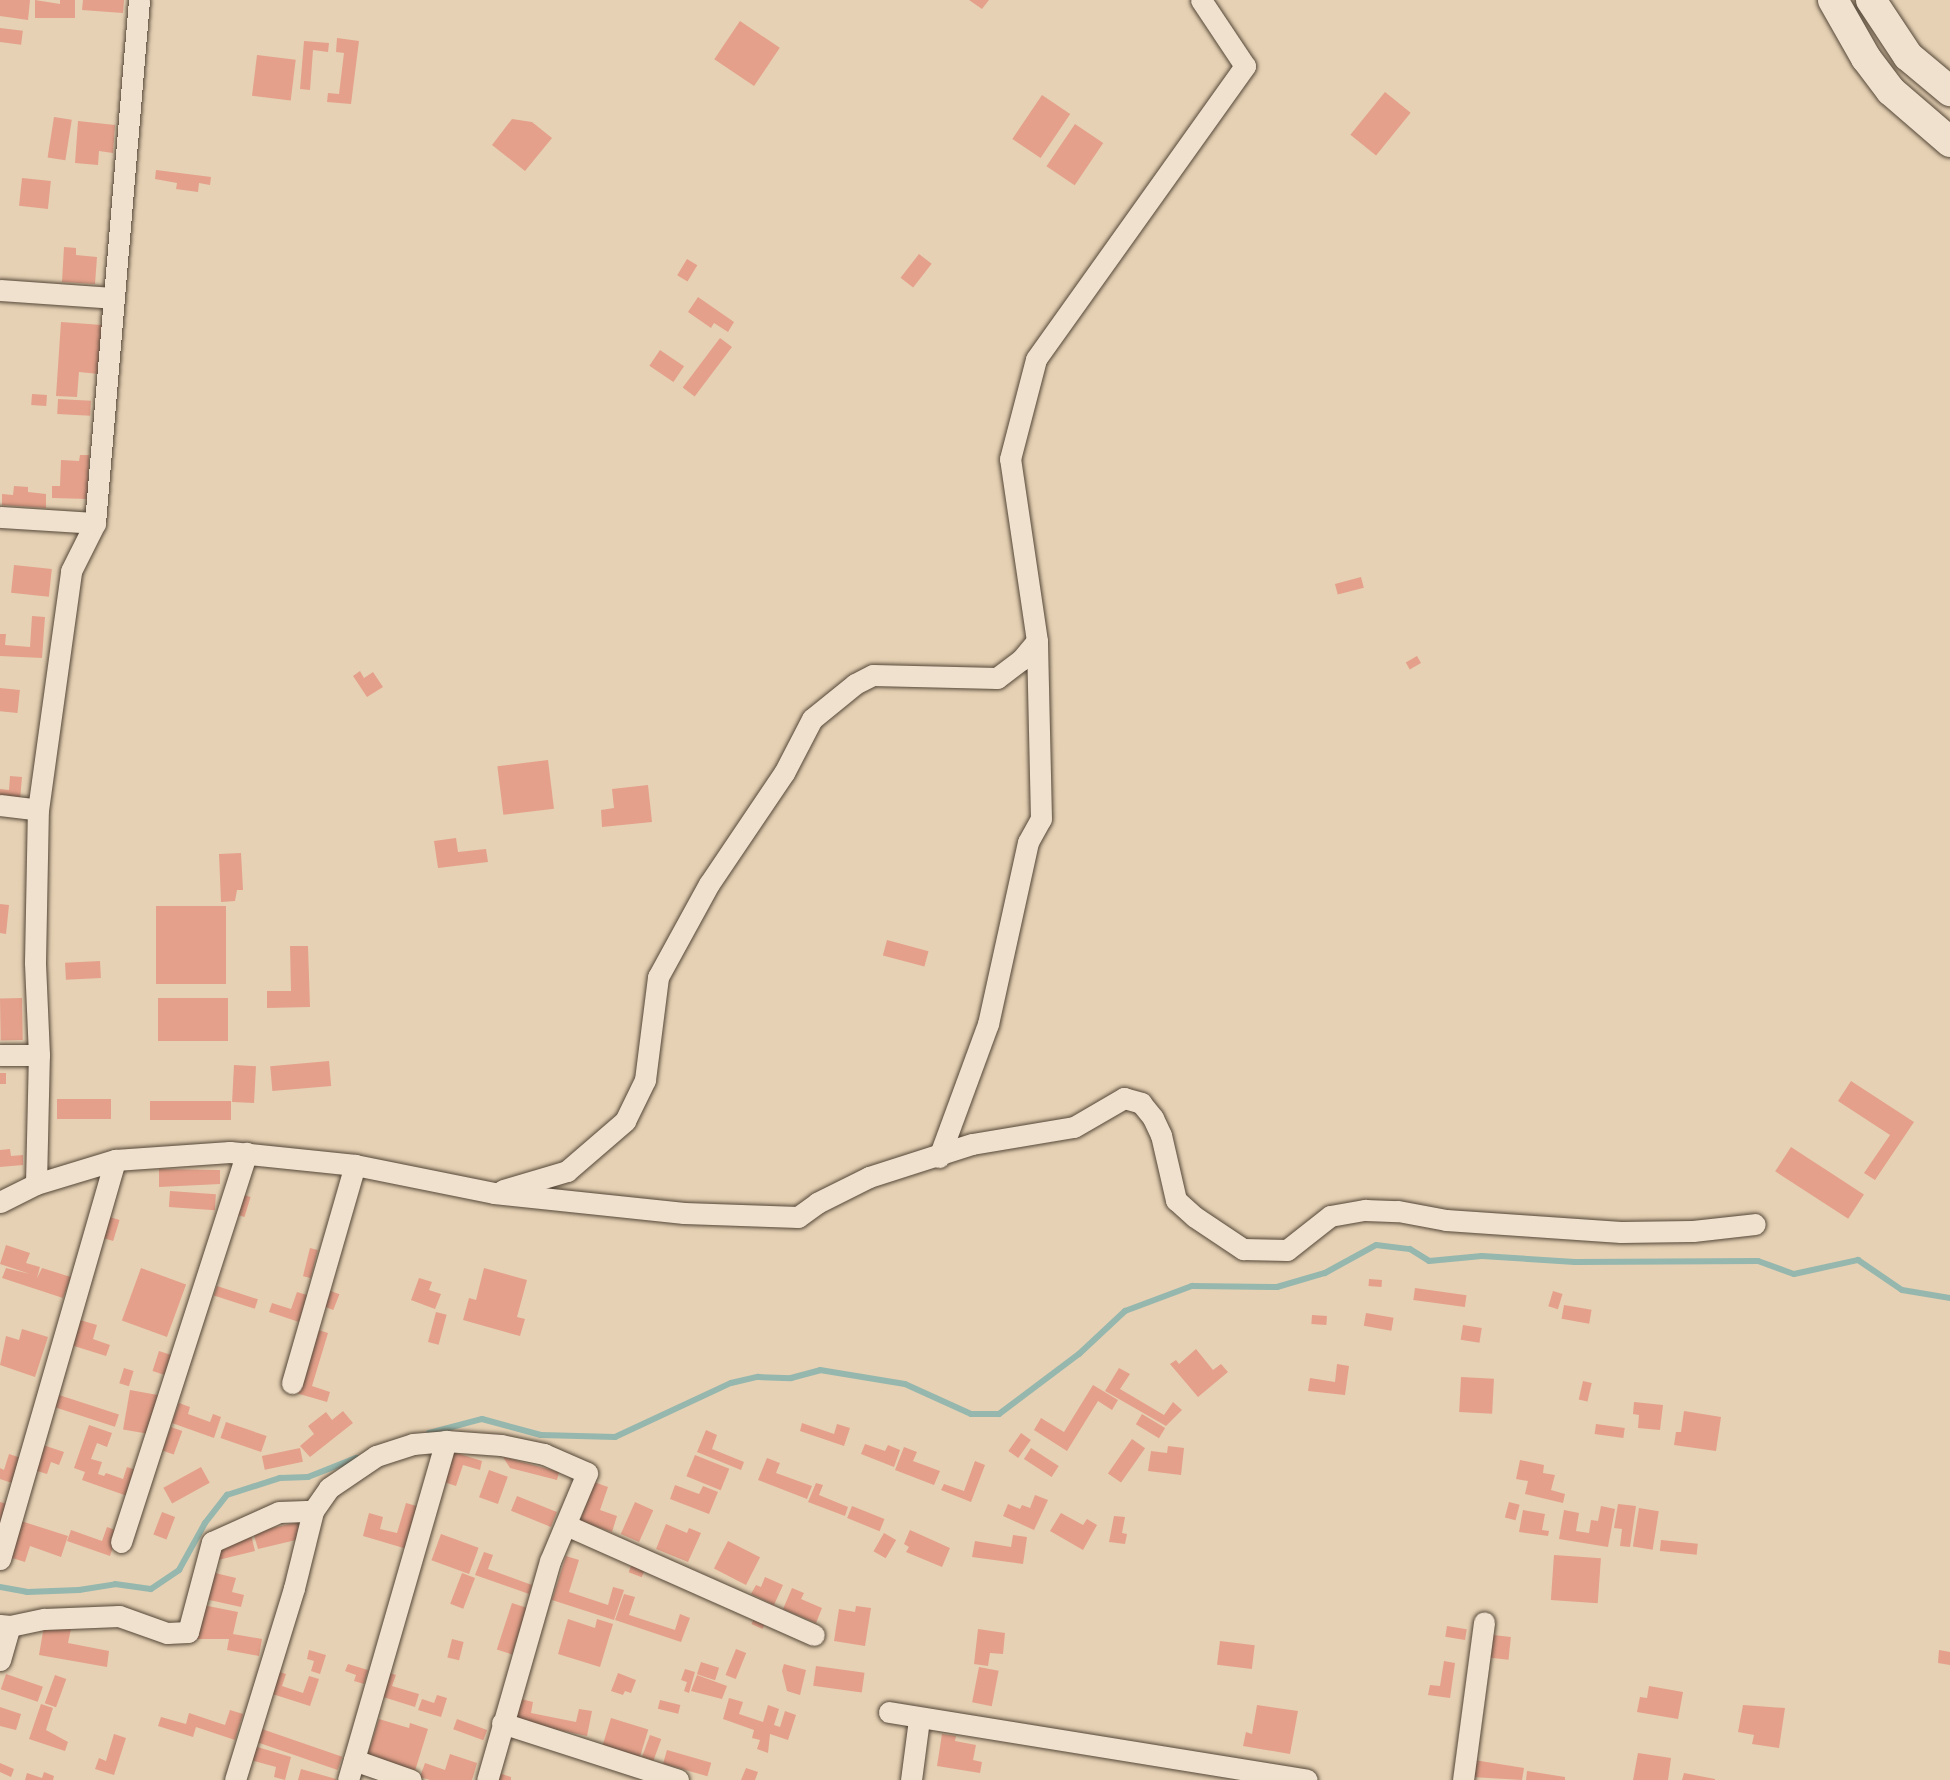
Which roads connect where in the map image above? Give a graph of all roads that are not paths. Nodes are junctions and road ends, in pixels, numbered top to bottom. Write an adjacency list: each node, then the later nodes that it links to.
1 (139, 0): 8 (street)
2 (1201, 0): 11 (street)
3 (1833, 0): 6 (street)
4 (1871, 0): 5 (street)
5 (1950, 91)
6 (1950, 142)
7 (0, 290): 8 (street)
8 (113, 298): 10 (street)
9 (0, 517): 10 (street)
10 (95, 523): 13 (street)
11 (1037, 641): 17 (street); 21 (street)
12 (0, 805): 13 (street)
13 (38, 810): 15 (street)
14 (0, 1055): 15 (street)
15 (40, 1055): 20 (street)
16 (247, 1153): 18 (street); 19 (street); 28 (street)
17 (939, 1157): 21 (street); 23 (street)
18 (115, 1160): 20 (street); 29 (street)
19 (355, 1165): 21 (street); 24 (street)
20 (36, 1184): 22 (street)
21 (494, 1193)
22 (0, 1202)
23 (1755, 1224)
24 (292, 1384)
25 (446, 1441): 26 (street); 27 (street); 37 (street)
26 (313, 1511): 31 (street); 38 (street)
27 (566, 1525): 32 (street); 36 (street)
28 (121, 1542)
29 (0, 1559)
30 (1484, 1622): 44 (street)
31 (5, 1626): 33 (street)
32 (814, 1635)
33 (0, 1660)
34 (888, 1712): 35 (street)
35 (919, 1719): 42 (street); 43 (street)
36 (502, 1723): 40 (street); 41 (street)
37 (351, 1770): 39 (street)
38 (235, 1780)
39 (411, 1780)
40 (487, 1780)
41 (678, 1780)
42 (911, 1780)
43 (1307, 1780)
44 (1463, 1780)

